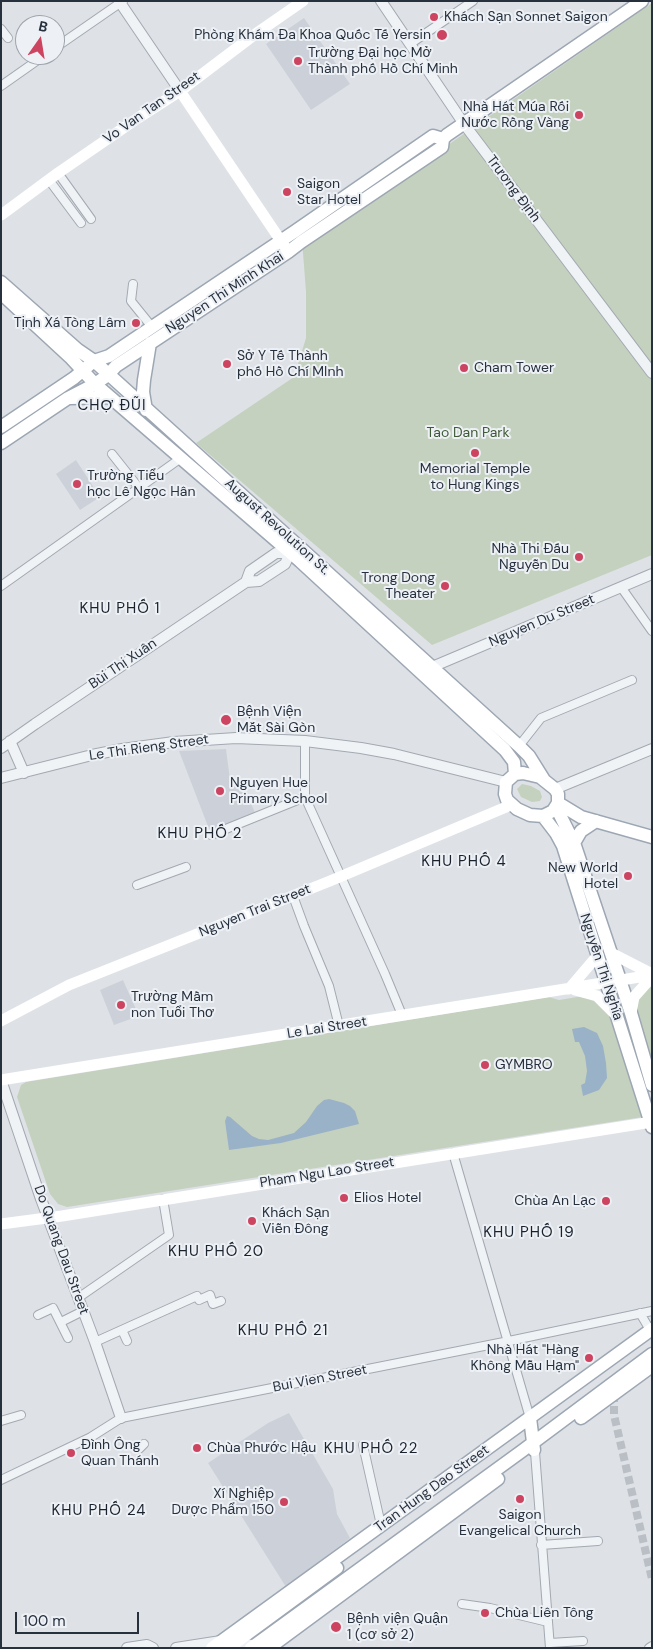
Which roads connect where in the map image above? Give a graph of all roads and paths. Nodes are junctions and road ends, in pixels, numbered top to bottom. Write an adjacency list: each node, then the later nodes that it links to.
1 (303, 1): 12 (main road, Vo Van Tan Street)
2 (381, 1): 9 (street, Trương Định)
3 (473, 1): 9 (street)
4 (642, 1): 13 (main road, Nguyen Thi Minh Khai)
5 (121, 2): 8 (street); 12 (street)
6 (1, 29): 7 (street)
7 (8, 38)
8 (65, 41)
9 (410, 44): 13 (street, Trương Định)
10 (31, 65): 11 (street)
11 (1, 86)
12 (180, 91): 15 (main road, Vo Van Tan Street); 19 (main road)
13 (464, 124): 14 (main road, Nguyen Thi Minh Khai); 28 (street, Trương Định)
14 (442, 139): 19 (main road, Nguyen Thi Minh Khai); 20 (main road, Nguyen Thi Minh Khai)
15 (53, 176): 16 (main road, Vo Van Tan Street); 17 (street); 18 (street)
16 (1, 215)
17 (91, 219)
18 (81, 223)
19 (281, 241): 20 (main road); 24 (main road, Nguyen Thi Minh Khai)
20 (288, 252): 25 (main road, Nguyen Thi Minh Khai)
21 (1, 282): 26 (main road, August Revolution St.)
22 (133, 284): 24 (street)
23 (1, 293): 27 (main road, August Revolution St.)
24 (152, 327): 26 (main road, Nguyen Thi Minh Khai)
25 (150, 343): 29 (main road, Nguyen Thi Minh Khai); 33 (main road)
26 (94, 361): 27 (main road, Nguyen Thi Minh Khai); 29 (main road, August Revolution St.)
27 (82, 371): 30 (main road, August Revolution St.); 34 (main road, Nguyen Thi Minh Khai)
28 (652, 373)
29 (108, 375): 30 (main road, Nguyen Thi Minh Khai); 33 (main road, August Revolution St.)
30 (95, 384): 31 (main road, August Revolution St.); 32 (main road, Nguyen Thi Minh Khai)
31 (110, 397): 32 (main road); 37 (main road, August Revolution St.)
32 (68, 398): 35 (main road, Nguyen Thi Minh Khai)
33 (146, 410): 39 (main road, August Revolution St.)
34 (1, 427)
35 (1, 443)
36 (112, 454): 38 (street)
37 (181, 458): 38 (street); 39 (main road, August Revolution St.)
38 (139, 488): 41 (street)
39 (293, 549): 44 (main road, August Revolution St.); 46 (street, Bùi Thị Xuân); 53 (main road, August Revolution St.)
40 (652, 574): 42 (street, Nguyen Du Street)
41 (1, 586)
42 (621, 587): 43 (street); 44 (street, Nguyen Du Street)
43 (652, 631)
44 (432, 667): 48 (main road, August Revolution St.)
45 (632, 680): 48 (street)
46 (10, 741): 49 (street, Bùi Thị Xuân); 51 (street)
47 (305, 741): 51 (street, Le Thi Rieng Street); 53 (street, Le Thi Rieng Street); 55 (street)
48 (519, 746): 54 (main road, August Revolution St.)
49 (1, 748)
50 (652, 749): 56 (street)
51 (24, 772): 52 (street, Le Thi Rieng Street)
52 (1, 778)
53 (510, 778): 54 (main road); 57 (main road)
54 (544, 780): 56 (main road)
55 (305, 797): 61 (street); 65 (street)
56 (556, 798): 58 (main road); 59 (main road); 60 (main road); 63 (main road, Nguyễn Thị Nghĩa)
57 (511, 805): 58 (main road); 65 (main road, Nguyen Trai Street)
58 (543, 816): 69 (main road, Nguyễn Thị Nghĩa)
59 (596, 821): 62 (main road); 63 (main road)
60 (652, 828)
61 (211, 835)
62 (652, 837)
63 (574, 843): 68 (main road, Nguyễn Thị Nghĩa)
64 (186, 867): 66 (street)
65 (340, 876): 67 (main road, Nguyen Trai Street); 75 (street)
66 (137, 885)
67 (293, 896): 77 (main road, Nguyen Trai Street); 78 (street)
68 (611, 953): 70 (main road); 71 (main road, Nguyễn Thị Nghĩa)
69 (598, 955): 72 (main road, Nguyễn Thị Nghĩa); 73 (main road)
70 (652, 975): 71 (main road, Le Lai Street); 74 (main road)
71 (620, 980): 72 (main road, Le Lai Street); 74 (main road, Nguyễn Thị Nghĩa)
72 (606, 983): 73 (main road, Le Lai Street); 76 (main road, Nguyễn Thị Nghĩa)
73 (568, 989): 75 (main road, Le Lai Street); 76 (main road)
74 (631, 1013): 80 (main road, Nguyễn Thị Nghĩa)
75 (402, 1015): 78 (main road, Le Lai Street)
76 (616, 1015): 81 (main road, Nguyễn Thị Nghĩa)
77 (1, 1021)
78 (339, 1026): 79 (main road, Le Lai Street)
79 (1, 1080): 84 (street, Do Quang Dau Street)
80 (652, 1085)
81 (651, 1124): 82 (main road, Pham Ngu Lao Street)
82 (454, 1153): 83 (main road, Pham Ngu Lao Street); 97 (street)
83 (164, 1199): 84 (main road, Pham Ngu Lao Street); 86 (street)
84 (48, 1218): 85 (main road, Pham Ngu Lao Street); 86 (street, Do Quang Dau Street)
85 (1, 1224)
86 (78, 1298): 88 (street, Do Quang Dau Street)
87 (221, 1301): 93 (street)
88 (83, 1311): 92 (street); 98 (street, Do Quang Dau Street)
89 (652, 1311): 90 (street, Bui Vien Street)
90 (640, 1313): 94 (street); 97 (street, Bui Vien Street)
91 (38, 1315): 92 (street)
92 (61, 1322): 95 (street)
93 (122, 1330): 96 (street); 98 (street)
94 (651, 1332): 105 (main road, Tran Hung Dao Street)
95 (68, 1338)
96 (127, 1341)
97 (509, 1341): 103 (street, Bui Vien Street); 105 (street)
98 (95, 1342): 103 (street, Do Quang Dau Street)
99 (652, 1354): 101 (main road)
100 (652, 1366): 101 (main road)
101 (604, 1395): 107 (main road)
102 (21, 1415): 104 (street)
103 (121, 1418): 108 (street, Bui Vien Street)
104 (1, 1421)
105 (530, 1422): 107 (main road); 109 (main road, Tran Hung Dao Street)
106 (363, 1445): 109 (street)
107 (534, 1447): 111 (street); 112 (main road)
108 (1, 1480)
109 (383, 1529): 112 (main road); 117 (main road, Tran Hung Dao Street)
110 (598, 1541): 111 (street)
111 (541, 1545): 115 (street)
112 (395, 1549): 114 (main road)
113 (462, 1604): 115 (street)
114 (308, 1613): 118 (main road); 120 (main road)
115 (548, 1622): 119 (street)
116 (583, 1641): 119 (street)
117 (224, 1645): 118 (street); 123 (street)
118 (253, 1646): 120 (street)
119 (550, 1646)
120 (270, 1647)
121 (127, 1648): 122 (street)
122 (152, 1648)
123 (176, 1648)

